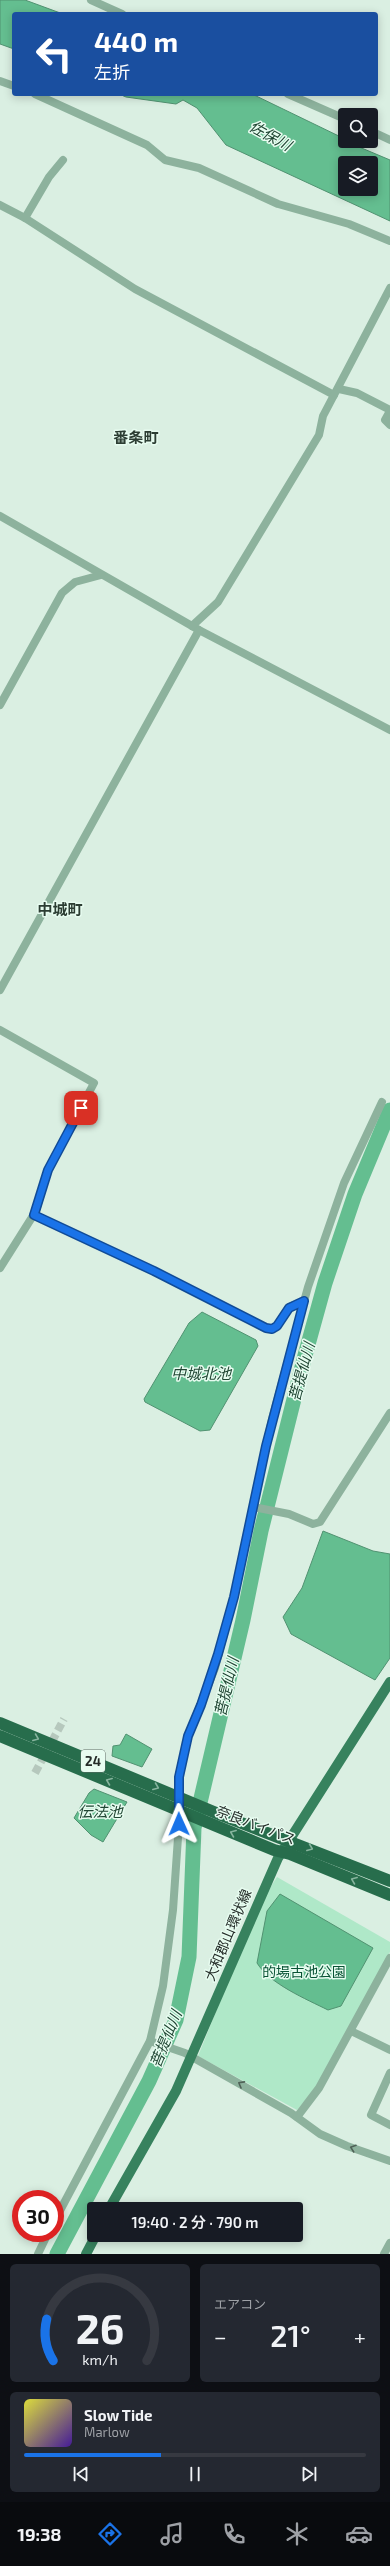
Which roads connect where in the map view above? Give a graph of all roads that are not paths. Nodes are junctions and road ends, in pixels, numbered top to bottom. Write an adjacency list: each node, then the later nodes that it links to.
1 (91, 0): 2 (street)
2 (118, 12)
3 (0, 80): 4 (street)
4 (12, 85)
5 (39, 96): 13 (street)
6 (293, 96): 7 (street)
7 (338, 116)
8 (378, 134): 9 (street)
9 (390, 140)
10 (64, 160): 12 (street)
11 (0, 204): 12 (street)
12 (25, 218): 15 (street)
13 (390, 241)
14 (390, 288): 15 (street)
15 (336, 392): 16 (street); 20 (street)
16 (390, 411): 17 (street)
17 (390, 425)
18 (0, 516): 19 (street)
19 (101, 575): 20 (street); 21 (street)
20 (196, 628): 22 (street); 23 (street)
21 (0, 705)
22 (390, 730)
23 (0, 990)
24 (0, 1030): 26 (street)
25 (382, 1102): 29 (street)
26 (34, 1215): 27 (street); 29 (street)
27 (2, 1259): 28 (street)
28 (0, 1268)
29 (304, 1301): 31 (street)
30 (390, 1413): 31 (street)
31 (255, 1507): 35 (street)
32 (390, 1682): 37 (main road, 大和郡山環状線)
33 (0, 1723): 35 (highway, 奈良バイパス / 24, one-way to 35)
34 (0, 1736): 36 (highway, 奈良バイパス / 24, one-way to 34)
35 (182, 1798): 36 (street); 37 (highway, 奈良バイパス / 24)
36 (182, 1811): 38 (highway, 奈良バイパス / 24, one-way to 36); 43 (street)
37 (288, 1841): 38 (main road, 大和郡山環状線); 39 (highway, 奈良バイパス / 24, one-way to 39)
38 (282, 1852): 40 (highway, 奈良バイパス / 24, one-way to 38); 45 (main road, 大和郡山環状線)
39 (390, 1882)
40 (390, 1895)
41 (390, 1958): 42 (street)
42 (351, 2031): 44 (street); 47 (street)
43 (152, 2042): 45 (street); 51 (street)
44 (390, 2050)
45 (188, 2055): 47 (street, one-way to 45); 50 (main road, 大和郡山環状線)
46 (390, 2073): 48 (street)
47 (297, 2117): 49 (street, one-way to 47)
48 (390, 2125)
49 (390, 2161)
50 (113, 2202)
51 (64, 2203)
52 (44, 2242): 55 (street)
53 (92, 2242): 56 (main road)
54 (390, 2242): 57 (street)
55 (38, 2254)
56 (86, 2254)
57 (384, 2254)

